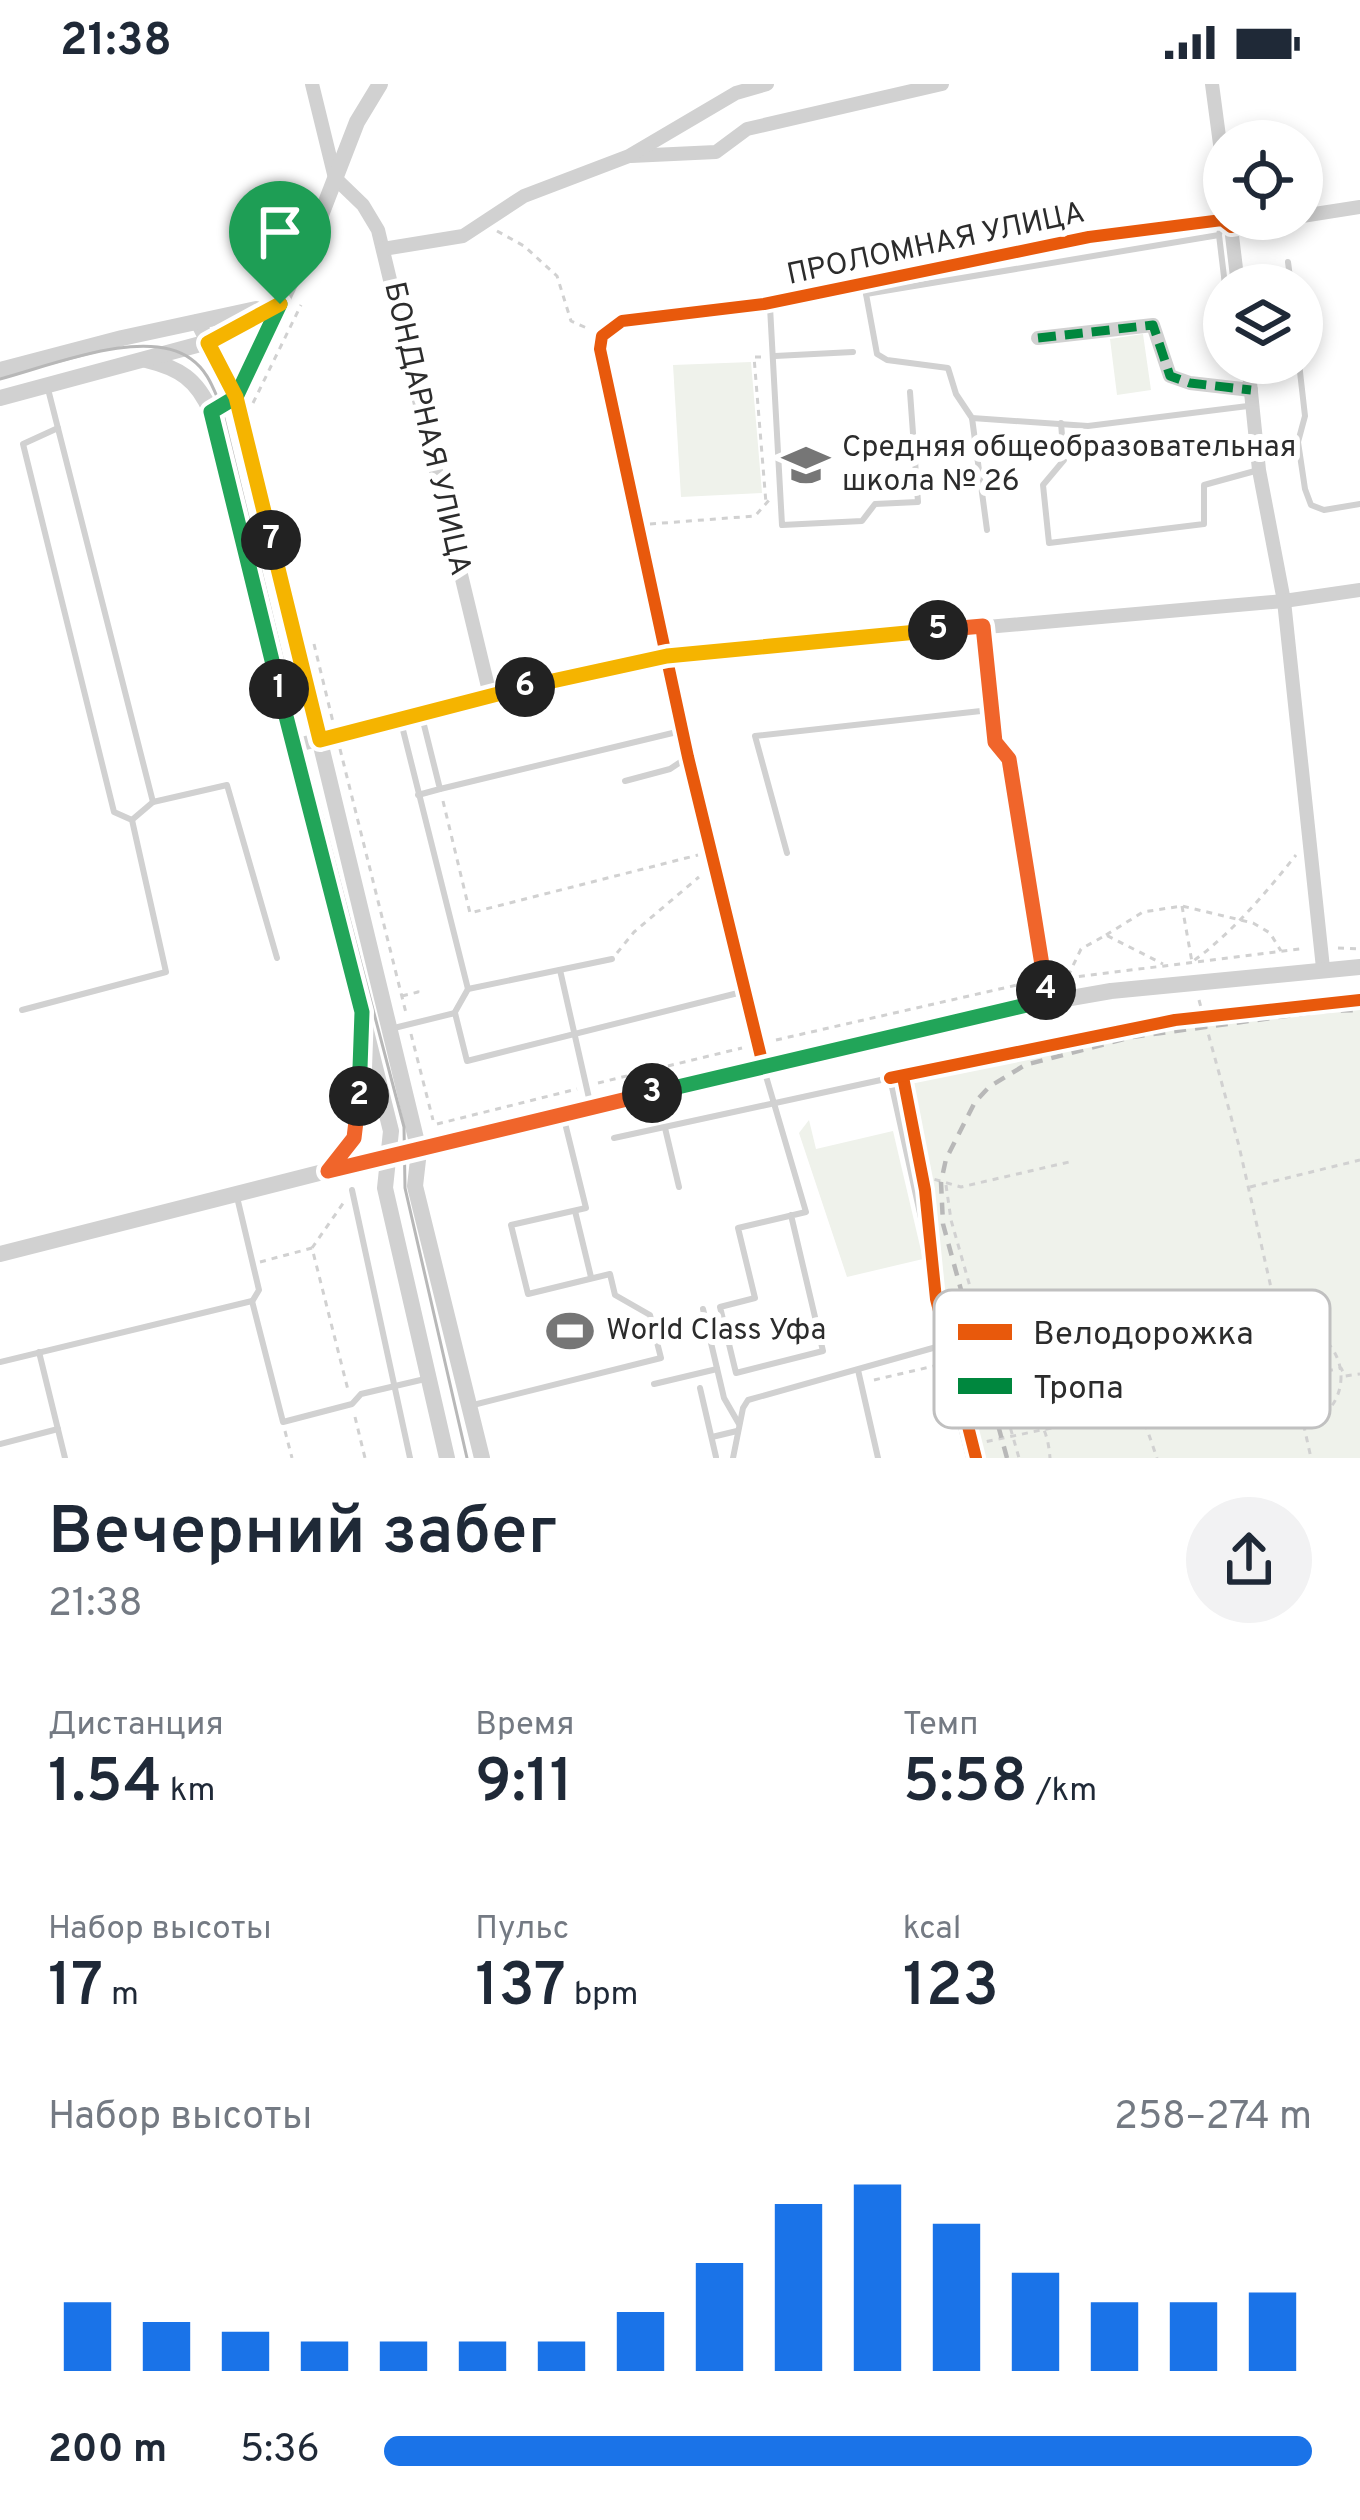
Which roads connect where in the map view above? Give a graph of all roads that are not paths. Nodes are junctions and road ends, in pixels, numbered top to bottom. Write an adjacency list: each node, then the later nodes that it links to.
1 (312, 84): 8 (street)
2 (380, 84): 8 (street)
3 (767, 84): 7 (street)
4 (942, 84): 7 (street)
5 (1212, 84): 6 (street)
6 (1217, 120)
7 (629, 156): 12 (street)
8 (335, 178): 12 (street, БОНДАРНАЯ УЛИЦА); 15 (street)
9 (1360, 207): 10 (street)
10 (1323, 213)
11 (1203, 227): 13 (street, ПРОЛОМНАЯ УЛИЦА)
12 (383, 249): 41 (street, БОНДАРНАЯ УЛИЦА)
13 (865, 290): 14 (street, ПРОЛОМНАЯ УЛИЦА); 31 (lane)
14 (770, 303): 20 (lane); 40 (street, ПРОЛОМНАЯ УЛИЦА)
15 (280, 304): 16 (street); 18 (street); 29 (street)
16 (198, 322): 18 (street); 22 (street)
17 (1038, 338): 28 (street)
18 (208, 343): 21 (street); 29 (street)
19 (853, 352): 20 (lane)
20 (775, 356): 26 (lane)
21 (138, 362): 25 (street); 30 (street)
22 (0, 370)
23 (1250, 384): 28 (street)
24 (1302, 384): 35 (lane)
25 (47, 386): 27 (street); 33 (lane)
26 (910, 392)
27 (0, 398)
28 (1251, 398): 32 (lane); 34 (street)
29 (244, 400): 30 (street); 46 (street)
30 (211, 412): 47 (street)
31 (972, 418): 32 (lane); 36 (lane)
32 (1061, 423): 34 (lane)
33 (58, 428): 52 (lane); 53 (lane)
34 (1259, 470): 38 (street)
35 (1360, 504)
36 (987, 530)
37 (1360, 590): 38 (street)
38 (1284, 602): 39 (street); 58 (street)
39 (983, 626): 40 (street); 42 (lane)
40 (667, 656): 41 (street); 45 (street)
41 (490, 695): 43 (street)
42 (990, 710): 54 (lane); 62 (lane)
43 (421, 713): 44 (street); 50 (lane)
44 (400, 719): 46 (street); 51 (lane)
45 (682, 730): 48 (street); 50 (lane)
46 (328, 737): 47 (street); 66 (street)
47 (294, 746): 64 (street)
48 (688, 757): 49 (lane); 61 (street)
49 (625, 782)
50 (440, 789): 51 (lane)
51 (418, 795): 60 (lane)
52 (153, 802): 53 (lane); 55 (lane)
53 (132, 820): 63 (lane)
54 (787, 853)
55 (277, 958)
56 (612, 959): 59 (lane)
57 (1360, 967): 58 (street)
58 (1323, 968): 62 (street)
59 (560, 970): 60 (lane); 67 (lane)
60 (468, 989): 65 (lane)
61 (747, 991): 67 (lane); 68 (street)
62 (1048, 1000): 68 (street)
63 (22, 1010)
64 (362, 1012): 75 (street); 76 (street)
65 (455, 1013): 66 (lane); 67 (lane)
66 (399, 1027): 74 (street)
67 (574, 1034): 70 (lane)
68 (763, 1065): 69 (lane); 70 (street)
69 (775, 1101): 72 (lane); 81 (lane); 83 (lane)
70 (591, 1108): 71 (street)
71 (563, 1116): 74 (street); 80 (lane)
72 (665, 1128): 73 (lane); 77 (lane)
73 (614, 1138)
74 (419, 1151): 75 (street); 96 (street)
75 (390, 1155): 76 (street); 92 (street)
76 (328, 1171): 79 (street)
77 (679, 1187)
78 (352, 1190): 94 (lane)
79 (236, 1194): 82 (street); 85 (lane)
80 (575, 1211): 84 (lane); 84 (lane)
81 (791, 1215): 81 (lane)
82 (0, 1254)
83 (929, 1254)
84 (591, 1279): 96 (lane)
85 (252, 1300): 88 (lane); 94 (lane)
86 (703, 1309): 90 (lane)
87 (934, 1348): 91 (lane)
88 (39, 1352): 89 (lane); 98 (lane)
89 (0, 1362)
90 (717, 1369): 93 (lane); 97 (lane)
91 (858, 1370): 97 (lane); 107 (lane)
92 (429, 1378): 94 (lane); 104 (street)
93 (654, 1384)
94 (394, 1388): 103 (lane)
95 (700, 1388): 99 (lane)
96 (469, 1406): 105 (street)
97 (738, 1427): 99 (lane); 106 (lane)
98 (58, 1429): 100 (lane); 102 (lane)
99 (712, 1437): 101 (lane)
100 (0, 1444)
101 (716, 1457)
102 (65, 1458)
103 (410, 1458)
104 (447, 1458)
105 (482, 1458)
106 (733, 1458)
107 (878, 1458)

